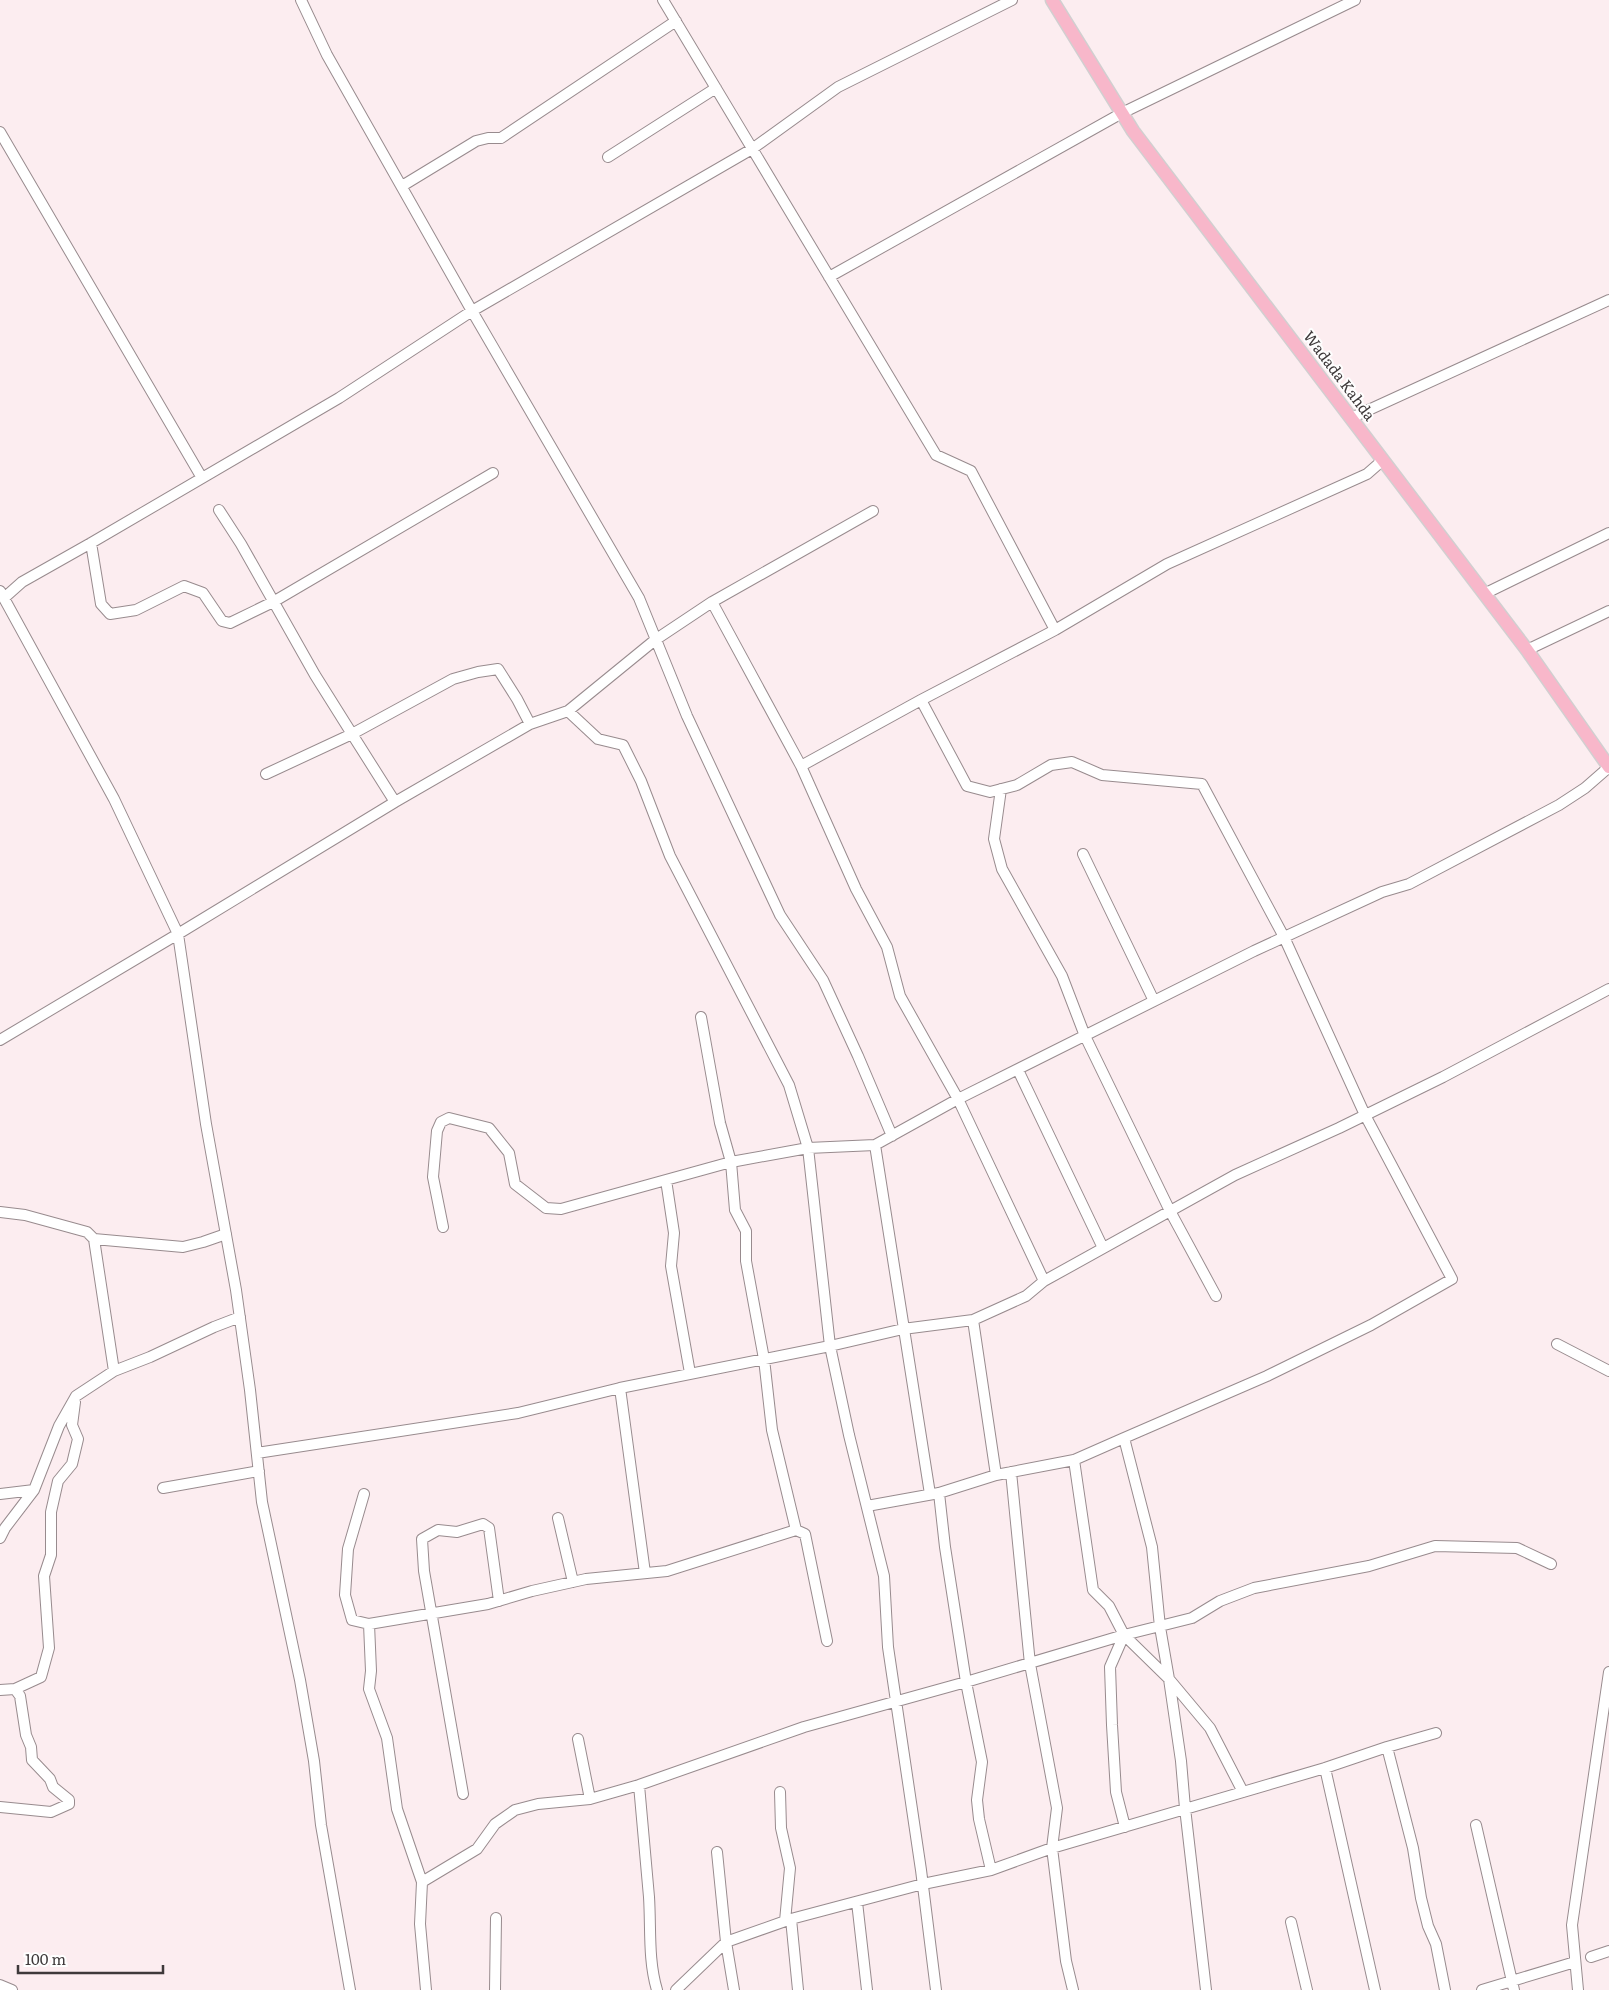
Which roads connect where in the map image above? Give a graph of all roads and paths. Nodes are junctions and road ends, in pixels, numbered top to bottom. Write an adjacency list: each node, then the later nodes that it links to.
1 (301, 0): 12 (street)
2 (663, 0): 6 (street)
3 (1012, 0): 10 (street)
4 (1052, 0): 8 (main road, Wadada Kahda)
5 (1355, 0): 8 (street)
6 (676, 21): 7 (street); 12 (street)
7 (716, 88): 10 (street); 11 (street)
8 (1122, 113): 13 (street); 16 (main road, Wadada Kahda)
9 (0, 132): 19 (street)
10 (752, 149): 13 (street); 15 (street)
11 (608, 157)
12 (402, 186): 15 (street)
13 (829, 277): 29 (street)
14 (1609, 300): 16 (street)
15 (472, 311): 19 (street); 30 (street)
16 (1351, 418): 17 (main road, Wadada Kahda)
17 (1383, 460): 25 (main road, Wadada Kahda); 29 (street)
18 (493, 473): 26 (street)
19 (202, 478): 23 (street)
20 (219, 510): 26 (street)
21 (873, 511): 27 (street)
22 (1609, 534): 25 (street)
23 (91, 543): 24 (street); 26 (street)
24 (2, 594): 42 (street)
25 (1484, 594): 31 (main road, Wadada Kahda)
26 (273, 602): 35 (street)
27 (712, 602): 30 (street); 36 (street)
28 (1609, 611): 31 (street)
29 (1055, 630): 32 (street)
30 (655, 640): 33 (street); 52 (street)
31 (1527, 650): 37 (main road, Wadada Kahda)
32 (921, 700): 36 (street); 39 (street)
33 (568, 711): 34 (street); 54 (street)
34 (530, 724): 35 (street); 40 (street)
35 (352, 734): 38 (street); 40 (street)
36 (801, 766): 50 (street)
37 (1609, 767): 43 (street)
38 (266, 774)
39 (1000, 789): 43 (street); 47 (street)
40 (395, 802): 42 (street)
41 (1083, 854): 45 (street)
42 (178, 934): 48 (street); 60 (street)
43 (1284, 937): 45 (street); 51 (street)
44 (1609, 989): 51 (street)
45 (1154, 1001): 47 (street)
46 (701, 1017): 55 (street)
47 (1085, 1036): 49 (street); 57 (street)
48 (0, 1040)
49 (1018, 1070): 50 (street); 62 (street)
50 (958, 1099): 52 (street); 63 (street)
51 (1365, 1115): 57 (street); 76 (street)
52 (892, 1136): 53 (street)
53 (875, 1145): 54 (street); 67 (street)
54 (808, 1148): 55 (street); 69 (street)
55 (731, 1162): 56 (street); 70 (street)
56 (666, 1180): 59 (street); 73 (street)
57 (1170, 1211): 62 (street); 64 (street)
58 (0, 1212): 61 (street)
59 (444, 1227)
60 (226, 1234): 61 (street); 65 (street)
61 (94, 1239): 71 (street)
62 (1103, 1248): 63 (street)
63 (1044, 1281): 66 (street)
64 (1216, 1296)
65 (240, 1317): 71 (street); 77 (street)
66 (973, 1320): 67 (street); 81 (street)
67 (903, 1329): 69 (street); 84 (street)
68 (1557, 1344): 72 (street)
69 (830, 1346): 70 (street); 87 (street)
70 (764, 1359): 73 (street); 89 (street)
71 (114, 1371): 75 (street)
72 (1609, 1371)
73 (690, 1373): 74 (street)
74 (620, 1388): 77 (street); 92 (street)
75 (76, 1396): 83 (street); 104 (street)
76 (1124, 1438): 78 (street); 97 (street)
77 (257, 1453): 79 (street)
78 (1074, 1460): 80 (street); 98 (street)
79 (259, 1471): 82 (street); 136 (street)
80 (1011, 1472): 81 (street); 100 (street)
81 (996, 1475): 84 (street)
82 (163, 1488)
83 (34, 1490): 85 (street); 90 (street)
84 (934, 1493): 87 (street); 103 (street)
85 (0, 1494)
86 (364, 1494): 96 (street)
87 (867, 1506): 106 (street)
88 (558, 1518): 93 (street)
89 (796, 1530): 92 (street); 99 (street)
90 (0, 1538)
91 (1551, 1564): 97 (street)
92 (645, 1573): 93 (street)
93 (573, 1582): 94 (street)
94 (500, 1601): 95 (street); 95 (street)
95 (430, 1613): 96 (street); 114 (street)
96 (370, 1624): 123 (street)
97 (1160, 1627): 98 (street); 102 (street)
98 (1124, 1635): 100 (street); 102 (street); 119 (street)
99 (827, 1641)
100 (1030, 1664): 103 (street); 120 (street)
101 (1609, 1672): 132 (street)
102 (1170, 1678): 113 (street); 117 (street)
103 (966, 1682): 106 (street); 122 (street)
104 (15, 1689): 105 (street); 116 (street)
105 (0, 1690)
106 (896, 1701): 111 (street); 124 (street)
107 (1436, 1733): 109 (street)
108 (578, 1739): 115 (street)
109 (1387, 1747): 110 (street); 149 (street)
110 (1325, 1768): 113 (street); 148 (street)
111 (639, 1785): 115 (street); 139 (street)
112 (780, 1792): 127 (street)
113 (1243, 1792): 117 (street)
114 (463, 1794)
115 (590, 1800): 123 (street)
116 (0, 1807)
117 (1185, 1808): 119 (street); 146 (street)
118 (1476, 1825): 134 (street)
119 (1125, 1827): 120 (street)
120 (1052, 1848): 122 (street); 145 (street)
121 (717, 1852): 129 (street)
122 (991, 1870): 124 (street)
123 (422, 1882): 137 (street)
124 (923, 1884): 125 (street); 144 (street)
125 (857, 1902): 127 (street); 143 (street)
126 (496, 1918): 138 (street)
127 (788, 1920): 129 (street); 142 (street)
128 (1292, 1922): 147 (street)
129 (726, 1942): 140 (street); 141 (street)
130 (1609, 1951): 131 (street)
131 (1591, 1957)
132 (1575, 1962): 134 (street); 151 (street)
133 (0, 1985): 135 (street)
134 (1513, 1986): 150 (street)
135 (12, 1990)
136 (350, 1990)
137 (426, 1990)
138 (495, 1990)
139 (657, 1990)
140 (676, 1990)
141 (734, 1990)
142 (798, 1990)
143 (867, 1990)
144 (936, 1990)
145 (1072, 1990)
146 (1206, 1990)
147 (1307, 1990)
148 (1375, 1990)
149 (1445, 1990)
150 (1482, 1990)
151 (1578, 1990)

